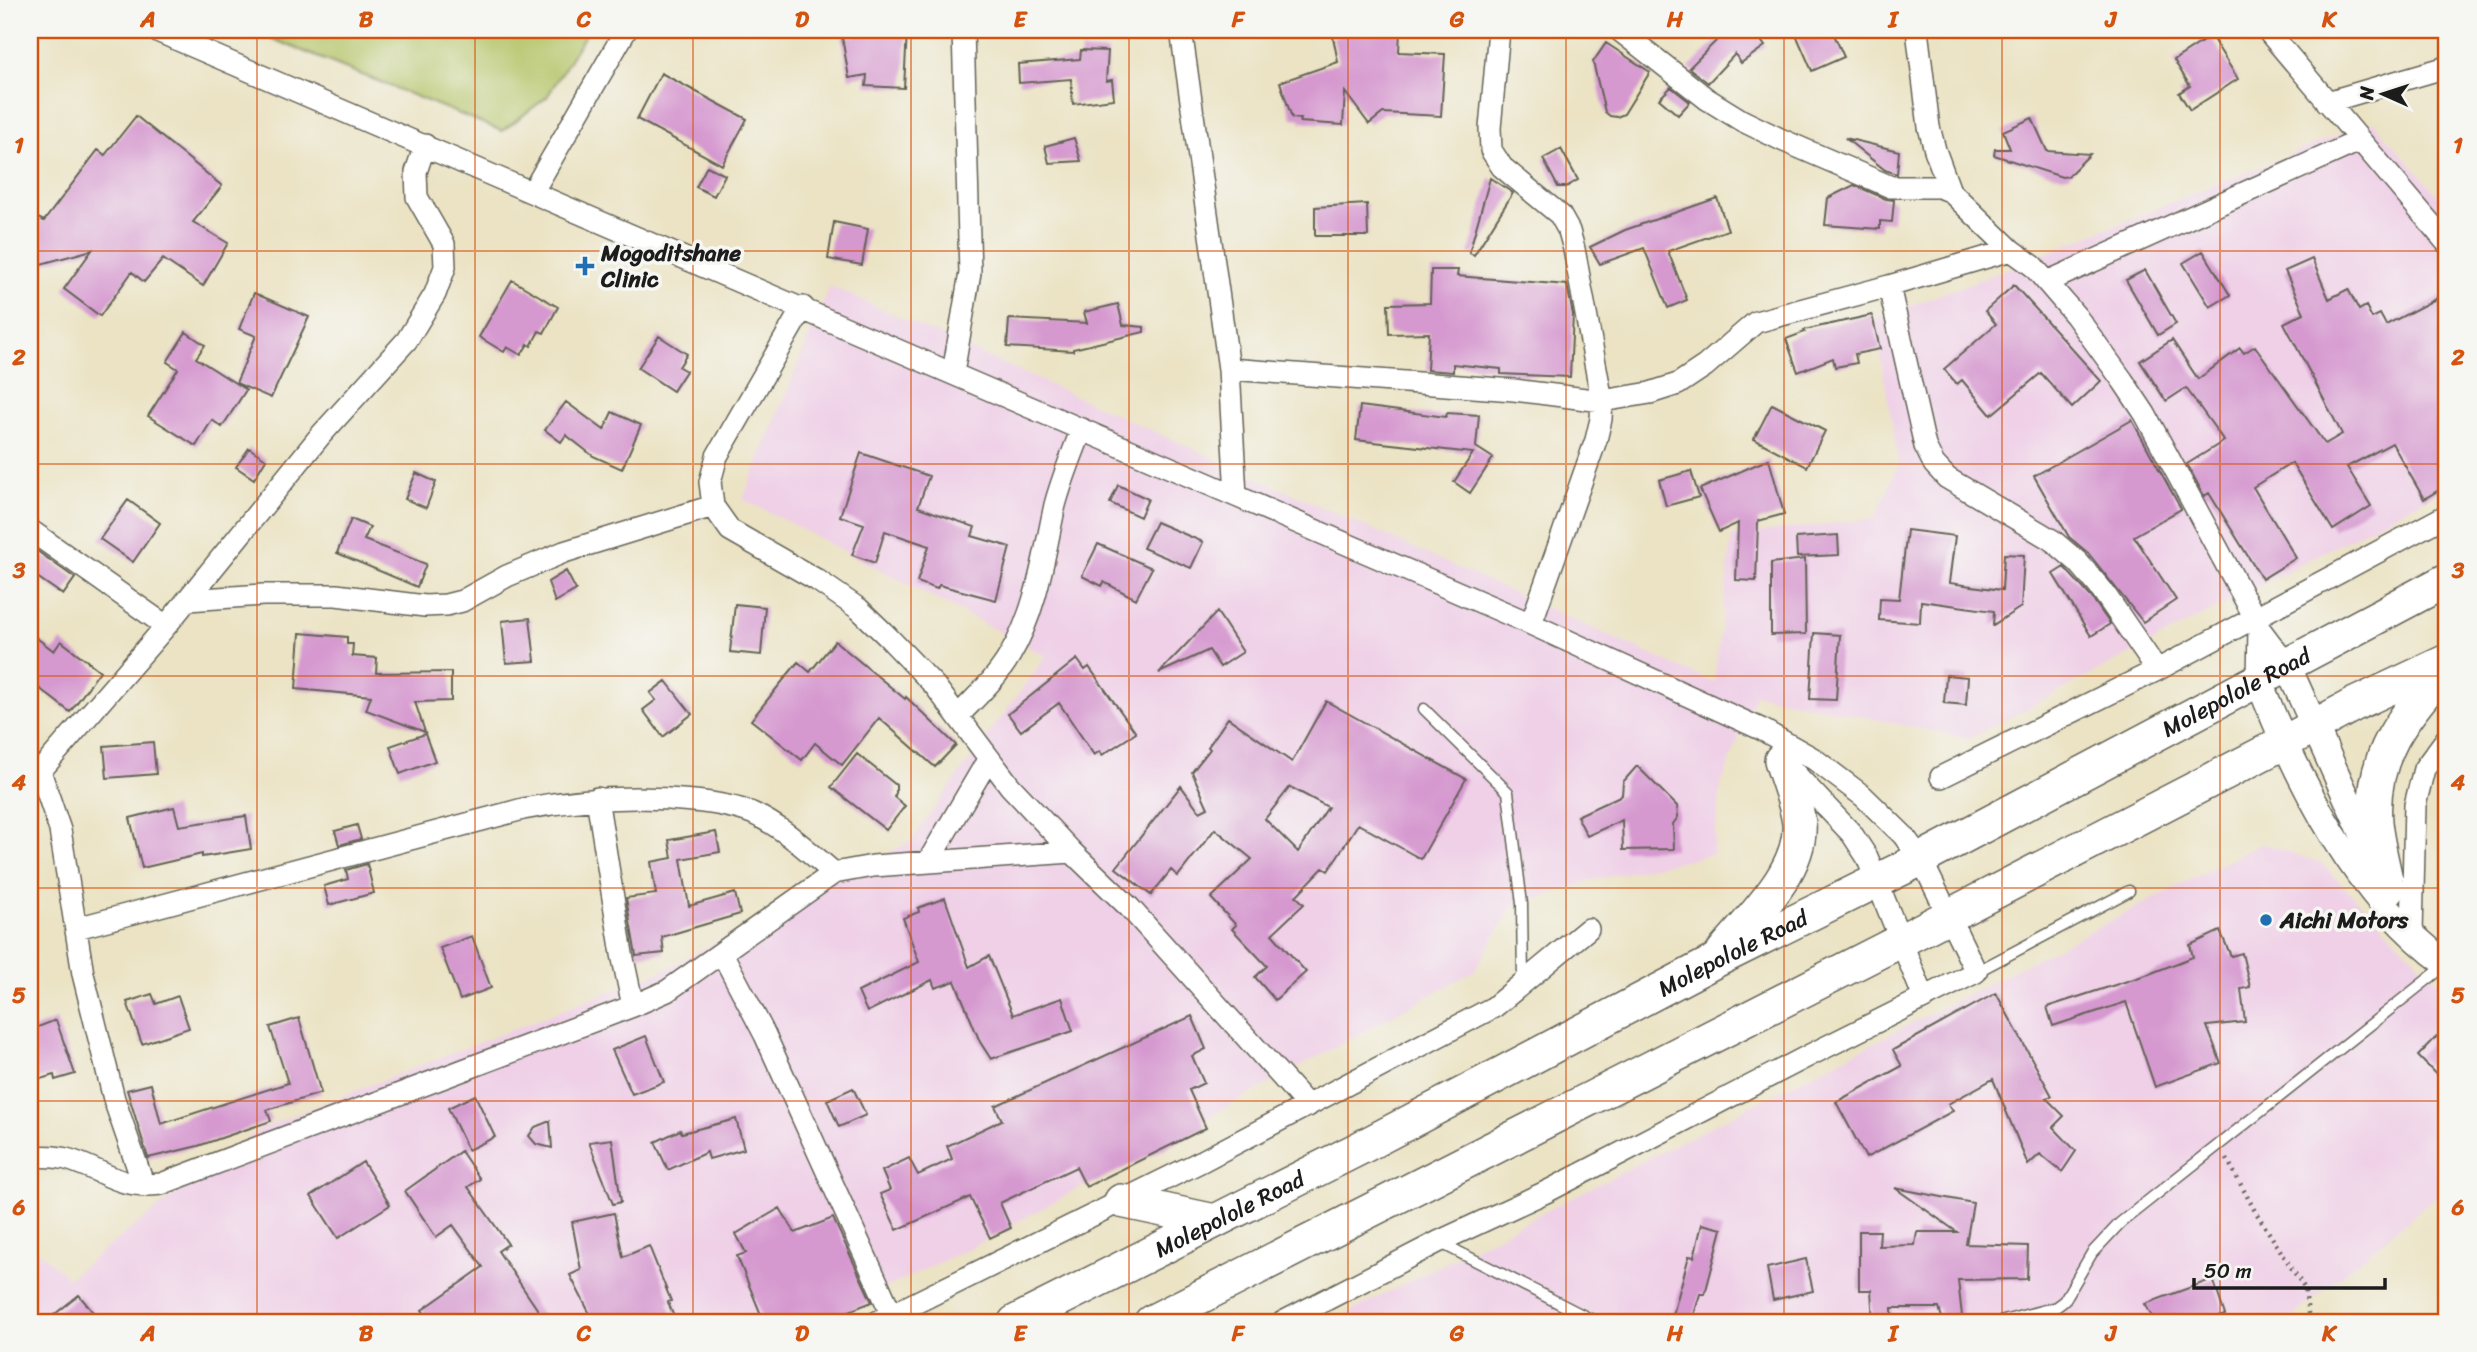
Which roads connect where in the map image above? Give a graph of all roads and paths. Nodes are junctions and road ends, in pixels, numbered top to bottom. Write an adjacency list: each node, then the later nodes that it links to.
1 (155, 30): 12 (street)
2 (626, 30): 13 (street)
3 (963, 30): 21 (street)
4 (1181, 30): 20 (street)
5 (1499, 30): 22 (street)
6 (1619, 30): 14 (street)
7 (1917, 30): 14 (street)
8 (2267, 30): 10 (street)
9 (2447, 67): 10 (street)
10 (2327, 103): 11 (street)
11 (2359, 141): 15 (street); 17 (street)
12 (425, 145): 13 (street); 29 (street)
13 (533, 191): 19 (street)
14 (1950, 191): 16 (street)
15 (2447, 243)
16 (2011, 250): 17 (street); 18 (street)
17 (2047, 282): 30 (street)
18 (1889, 286): 22 (street); 36 (street)
19 (803, 307): 21 (street); 25 (street)
20 (1229, 369): 22 (street); 24 (street)
21 (953, 373): 23 (street)
22 (1602, 401): 31 (street)
23 (1082, 429): 24 (street); 39 (street)
24 (1236, 496): 31 (street)
25 (713, 506): 29 (street); 39 (street)
26 (2447, 515): 30 (street)
27 (30, 530): 32 (street)
28 (2447, 580): 34 (main road, Molepolole Road)
29 (187, 600): 32 (street)
30 (2257, 623): 34 (street); 36 (street); 37 (street)
31 (1531, 624): 40 (street)
32 (166, 626): 46 (street)
33 (2447, 661): 41 (main road)
34 (2287, 665): 37 (main road, Molepolole Road); 41 (street)
35 (2447, 667): 55 (main road)
36 (2157, 670): 47 (street)
37 (2258, 679): 43 (street); 50 (main road, Molepolole Road)
38 (1424, 709): 64 (lane)
39 (958, 716): 44 (street)
40 (1741, 721): 45 (street); 50 (street)
41 (2314, 726): 43 (main road); 55 (street)
42 (2447, 738): 55 (street)
43 (2283, 743): 55 (street); 56 (main road)
44 (989, 758): 49 (street); 51 (street)
45 (1781, 760): 53 (street); 61 (main road)
46 (35, 777): 57 (street)
47 (1941, 777)
48 (597, 798): 52 (street); 57 (street); 66 (street)
49 (1072, 852): 51 (street); 67 (street)
50 (1921, 859): 53 (main road, Molepolole Road); 56 (street)
51 (928, 862): 52 (street)
52 (834, 873): 60 (street)
53 (1878, 881): 59 (street); 61 (main road, Molepolole Road)
54 (2129, 891): 63 (lane)
55 (2400, 914): 62 (street)
56 (1948, 916): 59 (main road); 63 (street)
57 (77, 928): 70 (street)
58 (1588, 929): 64 (street)
59 (1902, 940): 65 (street); 76 (main road)
60 (722, 953): 66 (street); 74 (street)
61 (1717, 960): 72 (main road, Molepolole Road)
62 (2447, 964): 68 (lane)
63 (1976, 972): 65 (street)
64 (1523, 984): 67 (street)
65 (1924, 998): 73 (street)
66 (633, 1006): 70 (street)
67 (1308, 1106): 71 (street)
68 (2219, 1144): 79 (lane); 80 (path)
69 (30, 1157): 70 (street)
70 (144, 1186)
71 (1121, 1201): 72 (main road); 74 (street)
72 (1215, 1221): 75 (main road, Molepolole Road)
73 (1438, 1241): 77 (street); 78 (lane)
74 (884, 1319)
75 (1015, 1322)
76 (1151, 1322)
77 (1283, 1322)
78 (1596, 1322)
79 (2000, 1322)
80 (2309, 1322)

